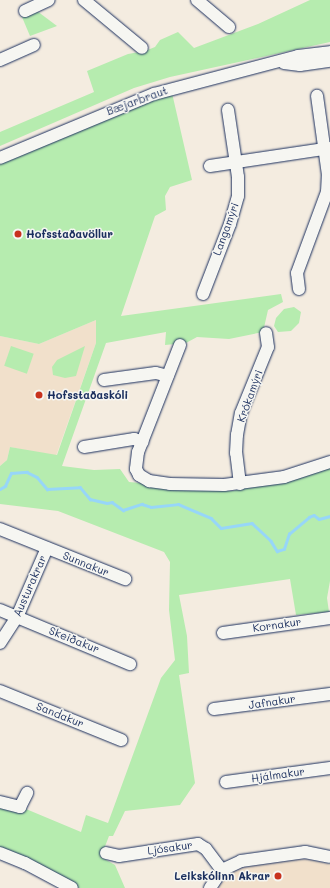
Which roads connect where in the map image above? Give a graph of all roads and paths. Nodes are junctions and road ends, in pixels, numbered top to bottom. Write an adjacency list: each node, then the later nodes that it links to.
1 (49, 0): 4 (street)
2 (84, 0): 7 (street)
3 (197, 0): 5 (street)
4 (25, 11)
5 (229, 27)
6 (34, 45): 9 (street)
7 (142, 48)
8 (330, 52): 11 (street, Bæjarbraut)
9 (0, 60)
10 (330, 61): 11 (street, Bæjarbraut)
11 (281, 63): 15 (street, Bæjarbraut)
12 (317, 96): 14 (street)
13 (228, 110): 16 (street, Langamýri)
14 (327, 148): 16 (street); 18 (street)
15 (0, 158)
16 (236, 162): 17 (street); 19 (street, Langamýri)
17 (210, 166)
18 (299, 289)
19 (202, 294)
20 (266, 333): 27 (street, Krókamýri)
21 (180, 345): 22 (street)
22 (168, 376): 23 (street); 24 (street)
23 (104, 380)
24 (143, 442): 25 (street); 27 (street)
25 (84, 447)
26 (330, 462): 27 (street)
27 (240, 484)
28 (0, 529): 29 (street, Sunnakur)
29 (47, 548): 30 (street, Sunnakur); 32 (street, Austurakrar)
30 (125, 579)
31 (0, 610): 32 (street, Skeiðakur)
32 (17, 617): 35 (street, Austurakrar); 36 (street, Skeiðakur)
33 (330, 618): 34 (street, Kornakur)
34 (223, 632)
35 (0, 644)
36 (130, 664)
37 (0, 690): 40 (street, Sandakur)
38 (330, 694): 39 (street, Jafnakur)
39 (214, 710)
40 (121, 740)
41 (330, 768): 42 (street, Hjálmakur)
42 (226, 782)
43 (27, 794): 44 (street)
44 (0, 802)
45 (0, 853): 49 (street)
46 (106, 853): 48 (street, Ljósakur)
47 (330, 857): 48 (street)
48 (222, 870): 50 (street)
49 (72, 888)
50 (210, 888)

